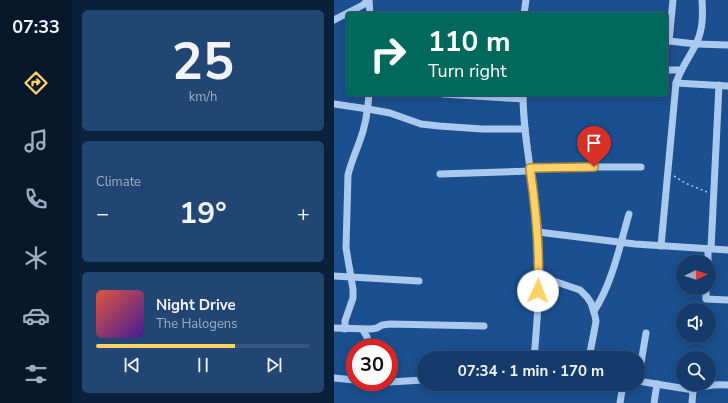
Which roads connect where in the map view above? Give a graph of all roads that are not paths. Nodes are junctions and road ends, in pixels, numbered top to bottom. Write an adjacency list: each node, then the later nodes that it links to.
1 (369, 0): 5 (street); 6 (street)
2 (526, 0): 7 (street)
3 (673, 0): 10 (street)
4 (702, 0): 10 (street)
5 (349, 12)
6 (370, 12)
7 (524, 12)
8 (346, 14): 9 (street)
9 (334, 20)
10 (696, 44): 11 (street); 13 (street)
11 (728, 45)
12 (668, 70): 13 (street)
13 (681, 70): 14 (street)
14 (676, 83): 15 (street); 29 (street)
15 (719, 85): 16 (street); 30 (street)
16 (728, 86)
17 (369, 96): 21 (street)
18 (496, 96): 19 (street)
19 (523, 97): 22 (street)
20 (334, 104): 21 (street)
21 (368, 109): 22 (street); 35 (street)
22 (525, 129): 24 (street)
23 (641, 167): 24 (street)
24 (531, 170): 25 (street); 27 (street)
25 (440, 174)
26 (629, 214): 28 (street)
27 (538, 232): 28 (street); 34 (street)
28 (621, 242): 29 (street); 39 (street)
29 (661, 246): 30 (street)
30 (710, 249): 31 (street); 32 (street)
31 (728, 250)
32 (709, 255)
33 (334, 276): 35 (street)
34 (539, 276): 39 (street); 46 (street)
35 (352, 277): 36 (street); 42 (street)
36 (419, 281)
37 (706, 295): 38 (street)
38 (728, 300)
39 (594, 311): 47 (street)
40 (484, 326): 43 (street)
41 (334, 328): 42 (street)
42 (344, 329): 43 (street)
43 (363, 330): 45 (street)
44 (646, 333): 48 (street)
45 (367, 339)
46 (535, 351)
47 (590, 351)
48 (643, 351)
49 (334, 378): 50 (street)
50 (346, 379)
51 (417, 380): 52 (street)
52 (398, 381)
53 (645, 382): 54 (street)
54 (657, 384): 57 (street); 61 (street)
55 (716, 385): 56 (street)
56 (728, 385)
57 (676, 387)
58 (622, 391): 60 (street)
59 (693, 391): 62 (street)
60 (620, 403)
61 (654, 403)
62 (692, 403)

